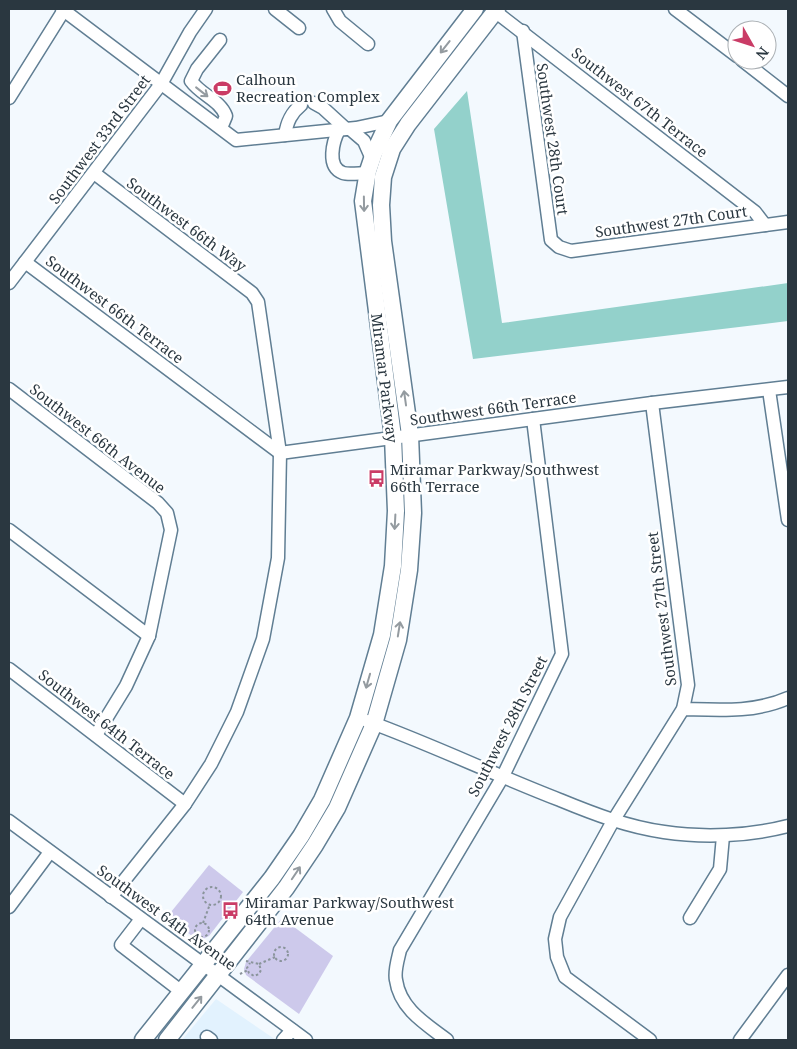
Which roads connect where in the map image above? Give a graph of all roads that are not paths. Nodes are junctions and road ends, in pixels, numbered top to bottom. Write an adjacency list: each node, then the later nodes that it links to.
1 (206, 9): 14 (street, Southwest 33rd Street)
2 (275, 9): 8 (street)
3 (333, 9): 11 (street)
4 (475, 9): 17 (main road, Miramar Parkway, one-way to 17)
5 (495, 9): 9 (street, Southwest 67th Terrace); 33 (main road, Miramar Parkway, one-way to 5)
6 (675, 9): 12 (street)
7 (63, 10): 14 (street); 16 (street)
8 (298, 28)
9 (522, 31): 24 (street, Southwest 67th Terrace); 25 (street, Southwest 28th Court)
10 (220, 40): 18 (street, one-way to 18)
11 (368, 44)
12 (727, 48)
13 (755, 70): 15 (street)
14 (161, 84): 18 (street); 22 (street, Southwest 33rd Street)
15 (788, 96)
16 (9, 98)
17 (390, 121): 19 (street); 21 (main road, Miramar Parkway)
18 (220, 128): 20 (street)
19 (345, 129): 20 (street); 20 (street); 21 (street); 21 (street)
20 (285, 135)
21 (370, 166): 34 (main road, Miramar Parkway, one-way to 34)
22 (94, 173): 26 (street, Southwest 33rd Street); 35 (street, Southwest 66th Way)
23 (788, 222): 24 (street, Southwest 27th Court)
24 (765, 225): 25 (street, Southwest 27th Court)
25 (559, 247)
26 (25, 262): 27 (street, Southwest 33rd Street); 35 (street, Southwest 66th Terrace)
27 (9, 283)
28 (788, 387): 30 (street, Southwest 66th Terrace)
29 (9, 389): 38 (street, Southwest 66th Avenue)
30 (769, 390): 31 (street, Southwest 66th Terrace); 36 (street)
31 (652, 403): 32 (street, Southwest 66th Terrace); 41 (street, Southwest 27th Street)
32 (533, 419): 33 (street, Southwest 66th Terrace); 45 (street, Southwest 28th Street)
33 (410, 435): 34 (street, Southwest 66th Terrace); 43 (main road, Miramar Parkway, one-way to 33)
34 (393, 437): 35 (street, Southwest 66th Terrace); 42 (main road, Miramar Parkway, one-way to 42)
35 (280, 453): 46 (street)
36 (788, 520)
37 (9, 530): 38 (street)
38 (149, 636): 44 (street)
39 (9, 669): 44 (street, Southwest 64th Terrace)
40 (788, 698): 41 (street)
41 (683, 709): 48 (street, Southwest 27th Street)
42 (358, 718): 43 (street); 56 (main road, Miramar Parkway)
43 (374, 724): 45 (street); 58 (main road, Miramar Parkway, one-way to 43)
44 (96, 735): 46 (street, Southwest 64th Terrace)
45 (502, 778): 48 (street); 65 (street, Southwest 28th Street)
46 (185, 804): 52 (street)
47 (9, 821): 51 (street, Southwest 64th Avenue)
48 (613, 821): 50 (street); 66 (street, Southwest 27th Street)
49 (788, 826): 50 (street)
50 (723, 836): 54 (street)
51 (50, 852): 52 (street, Southwest 64th Avenue); 53 (street)
52 (111, 897): 55 (street, Southwest 64th Avenue)
53 (9, 907)
54 (690, 918)
55 (140, 919): 56 (street, Southwest 64th Avenue); 59 (street)
56 (204, 964): 58 (street, Southwest 64th Avenue); 59 (main road, Miramar Parkway)
57 (788, 975): 67 (street)
58 (219, 976): 60 (street, Southwest 64th Avenue); 62 (main road, Miramar Parkway, one-way to 58)
59 (182, 992): 61 (main road, Miramar Parkway)
60 (292, 1030): 63 (street); 64 (street, Southwest 64th Avenue)
61 (143, 1040)
62 (167, 1040)
63 (283, 1040)
64 (306, 1040)
65 (447, 1040)
66 (650, 1040)
67 (740, 1040)

